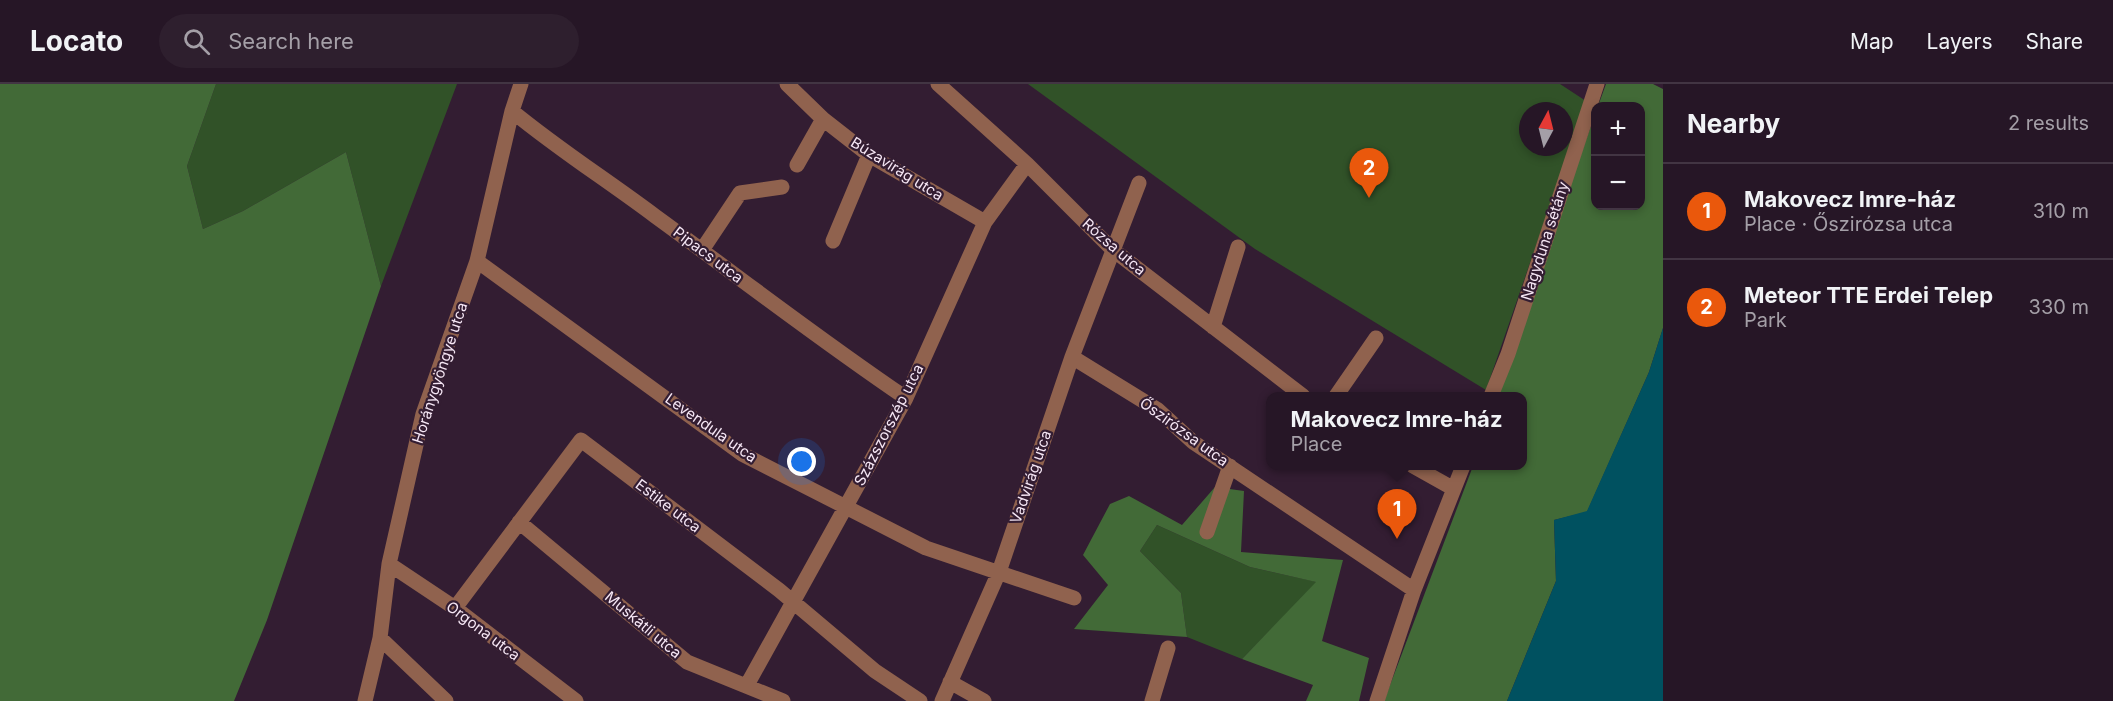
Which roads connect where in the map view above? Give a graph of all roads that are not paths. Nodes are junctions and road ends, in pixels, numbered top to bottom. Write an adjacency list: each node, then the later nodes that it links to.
1 (521, 84): 5 (street, Horánygyöngye utca)
2 (787, 84): 6 (street, Búzavirág utca)
3 (938, 84): 8 (street, Rózsa utca)
4 (1598, 84): 23 (street, Nagyduna sétány)
5 (512, 111): 16 (street, Pipacs utca); 17 (street, Horánygyöngye utca)
6 (823, 119): 7 (street, Búzavirág utca); 9 (street)
7 (869, 155): 12 (street, Búzavirág utca); 13 (street)
8 (1027, 164): 12 (street, Százszorszép utca); 15 (street, Rózsa utca)
9 (797, 165)
10 (1139, 183): 15 (street, Vadvirág utca)
11 (782, 187): 16 (street)
12 (985, 222): 24 (street, Százszorszép utca)
13 (833, 241)
14 (1238, 247): 18 (street)
15 (1112, 249): 18 (street, Rózsa utca); 20 (street, Vadvirág utca)
16 (702, 250): 24 (street, Pipacs utca)
17 (477, 261): 29 (street, Levendula utca); 32 (street, Horánygyöngye utca)
18 (1213, 327): 21 (street, Rózsa utca)
19 (1376, 338): 22 (street)
20 (1072, 357): 25 (street, Őszirózsa utca); 33 (street, Vadvirág utca)
21 (1298, 392)
22 (1339, 392)
23 (1493, 392)
24 (906, 398): 29 (street, Százszorszép utca)
25 (1230, 466): 31 (street); 34 (street, Őszirózsa utca)
26 (1422, 470): 28 (street)
27 (1461, 470): 28 (street)
28 (1454, 489): 34 (street)
29 (846, 508): 33 (street, Levendula utca); 36 (street, Százszorszép utca)
30 (519, 522): 36 (street, Estike utca); 37 (street, Estike utca); 41 (street, Muskátli utca)
31 (1207, 532)
32 (389, 564): 37 (street, Orgona utca); 38 (street, Horánygyöngye utca)
33 (999, 572): 35 (street, Levendula utca); 40 (street, Vadvirág utca)
34 (1414, 590): 50 (street)
35 (1074, 598)
36 (793, 603): 41 (street, Százszorszép utca); 46 (street, Estike utca)
37 (455, 608): 44 (street, Orgona utca)
38 (380, 638): 42 (street, Horánygyöngye utca); 43 (street)
39 (1168, 648): 49 (street)
40 (950, 682): 47 (street, Vadvirág utca); 48 (street)
41 (747, 685): 45 (street, Muskátli utca)
42 (365, 701)
43 (446, 701)
44 (576, 701)
45 (783, 701)
46 (920, 701)
47 (942, 701)
48 (984, 701)
49 (1152, 701)
50 (1377, 701)

